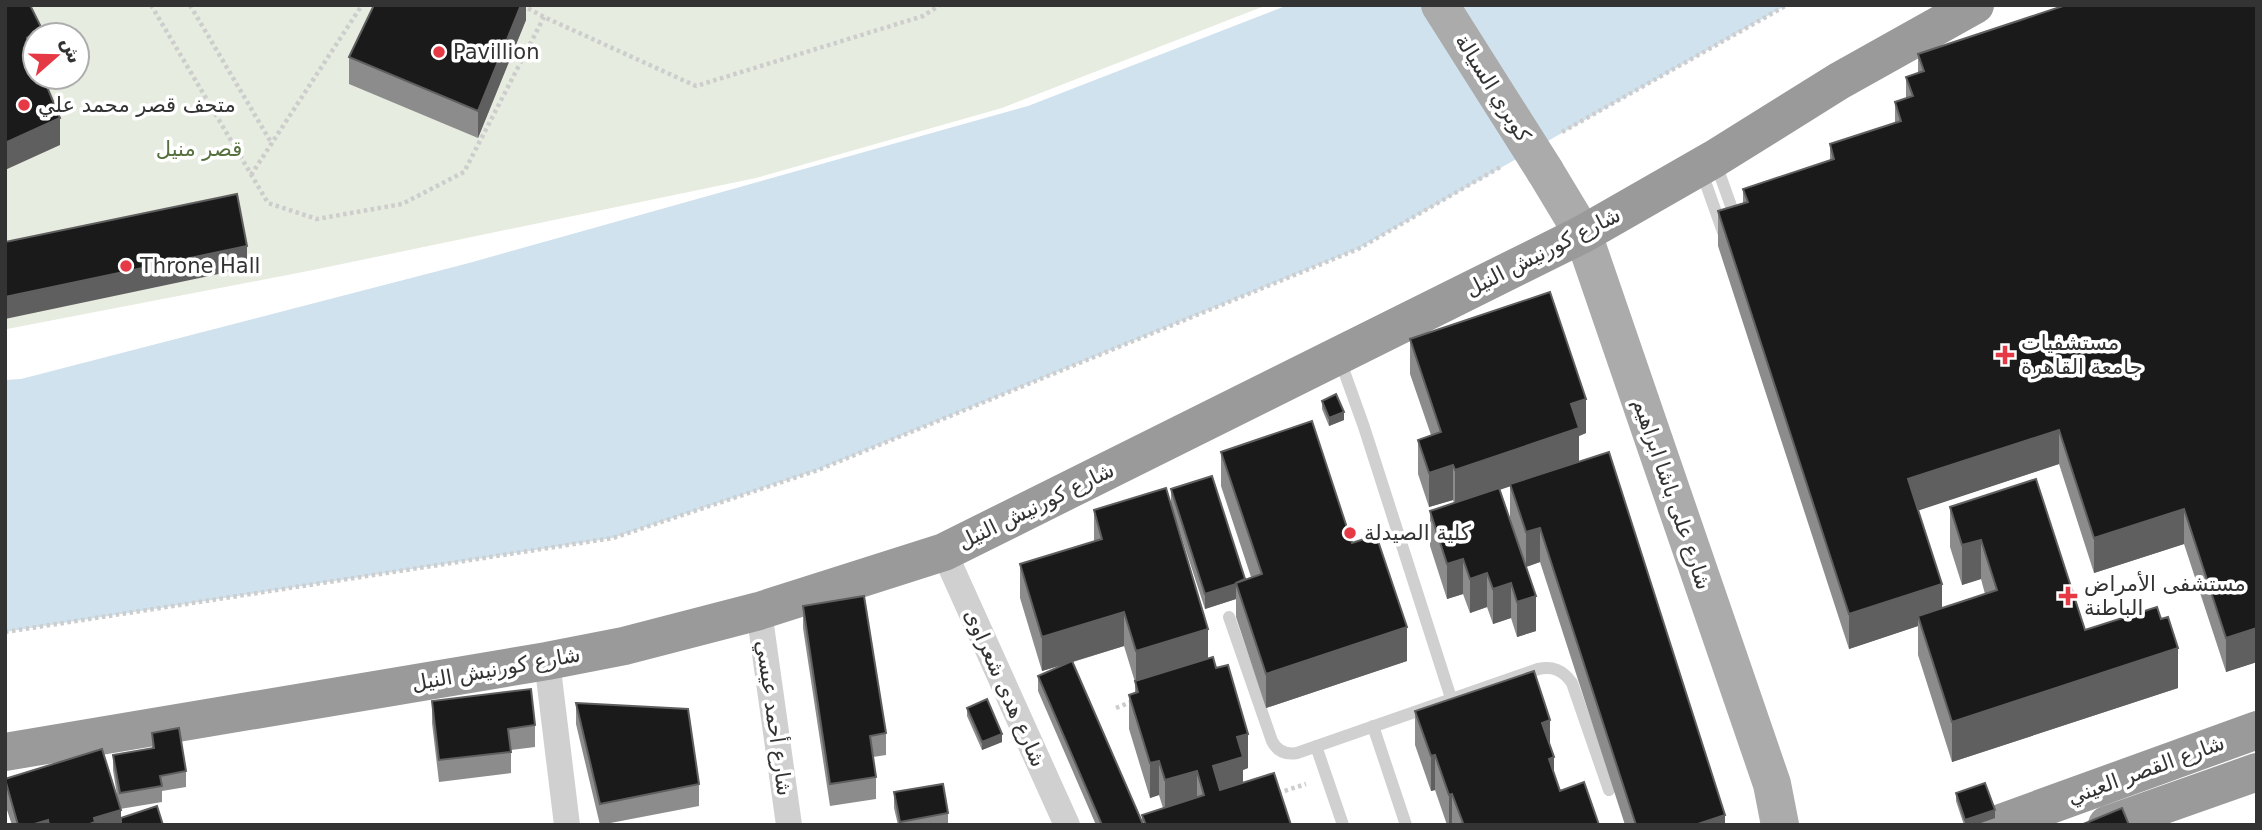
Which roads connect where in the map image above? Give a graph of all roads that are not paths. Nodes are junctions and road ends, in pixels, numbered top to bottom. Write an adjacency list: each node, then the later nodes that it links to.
1 (1440, 5): 4 (main road, كوبري السيالة, bridge)
2 (1975, 5): 3 (highway, شارع كورنيش النيل)
3 (1707, 163): 5 (lane); 6 (highway, شارع كورنيش النيل); 7 (lane)
4 (1528, 166): 6 (main road, شارع على باشا ابراهيم)
5 (1739, 230)
6 (1583, 234): 8 (highway, شارع كورنيش النيل); 25 (main road, شارع على باشا ابراهيم)
7 (1727, 243)
8 (1338, 356): 9 (highway, شارع كورنيش النيل); 13 (lane)
9 (944, 552): 10 (highway, شارع كورنيش النيل); 22 (street, شارع هدى شعراوى)
10 (759, 611): 12 (highway, شارع كورنيش النيل); 21 (street, شارع أحمد عيسي)
11 (1229, 617): 16 (lane)
12 (547, 662): 17 (highway, شارع كورنيش النيل); 20 (street)
13 (1451, 698): 14 (lane); 19 (lane)
14 (1373, 726): 16 (lane); 24 (lane)
15 (2257, 730): 26 (highway, شارع القصر العيني)
16 (1315, 746): 23 (lane)
17 (5, 752)
18 (2257, 772): 27 (highway, شارع القصر العيني)
19 (1609, 790)
20 (567, 825)
21 (789, 825)
22 (1066, 825)
23 (1343, 825)
24 (1406, 825)
25 (1780, 825)
26 (1995, 825)
27 (2107, 825)

